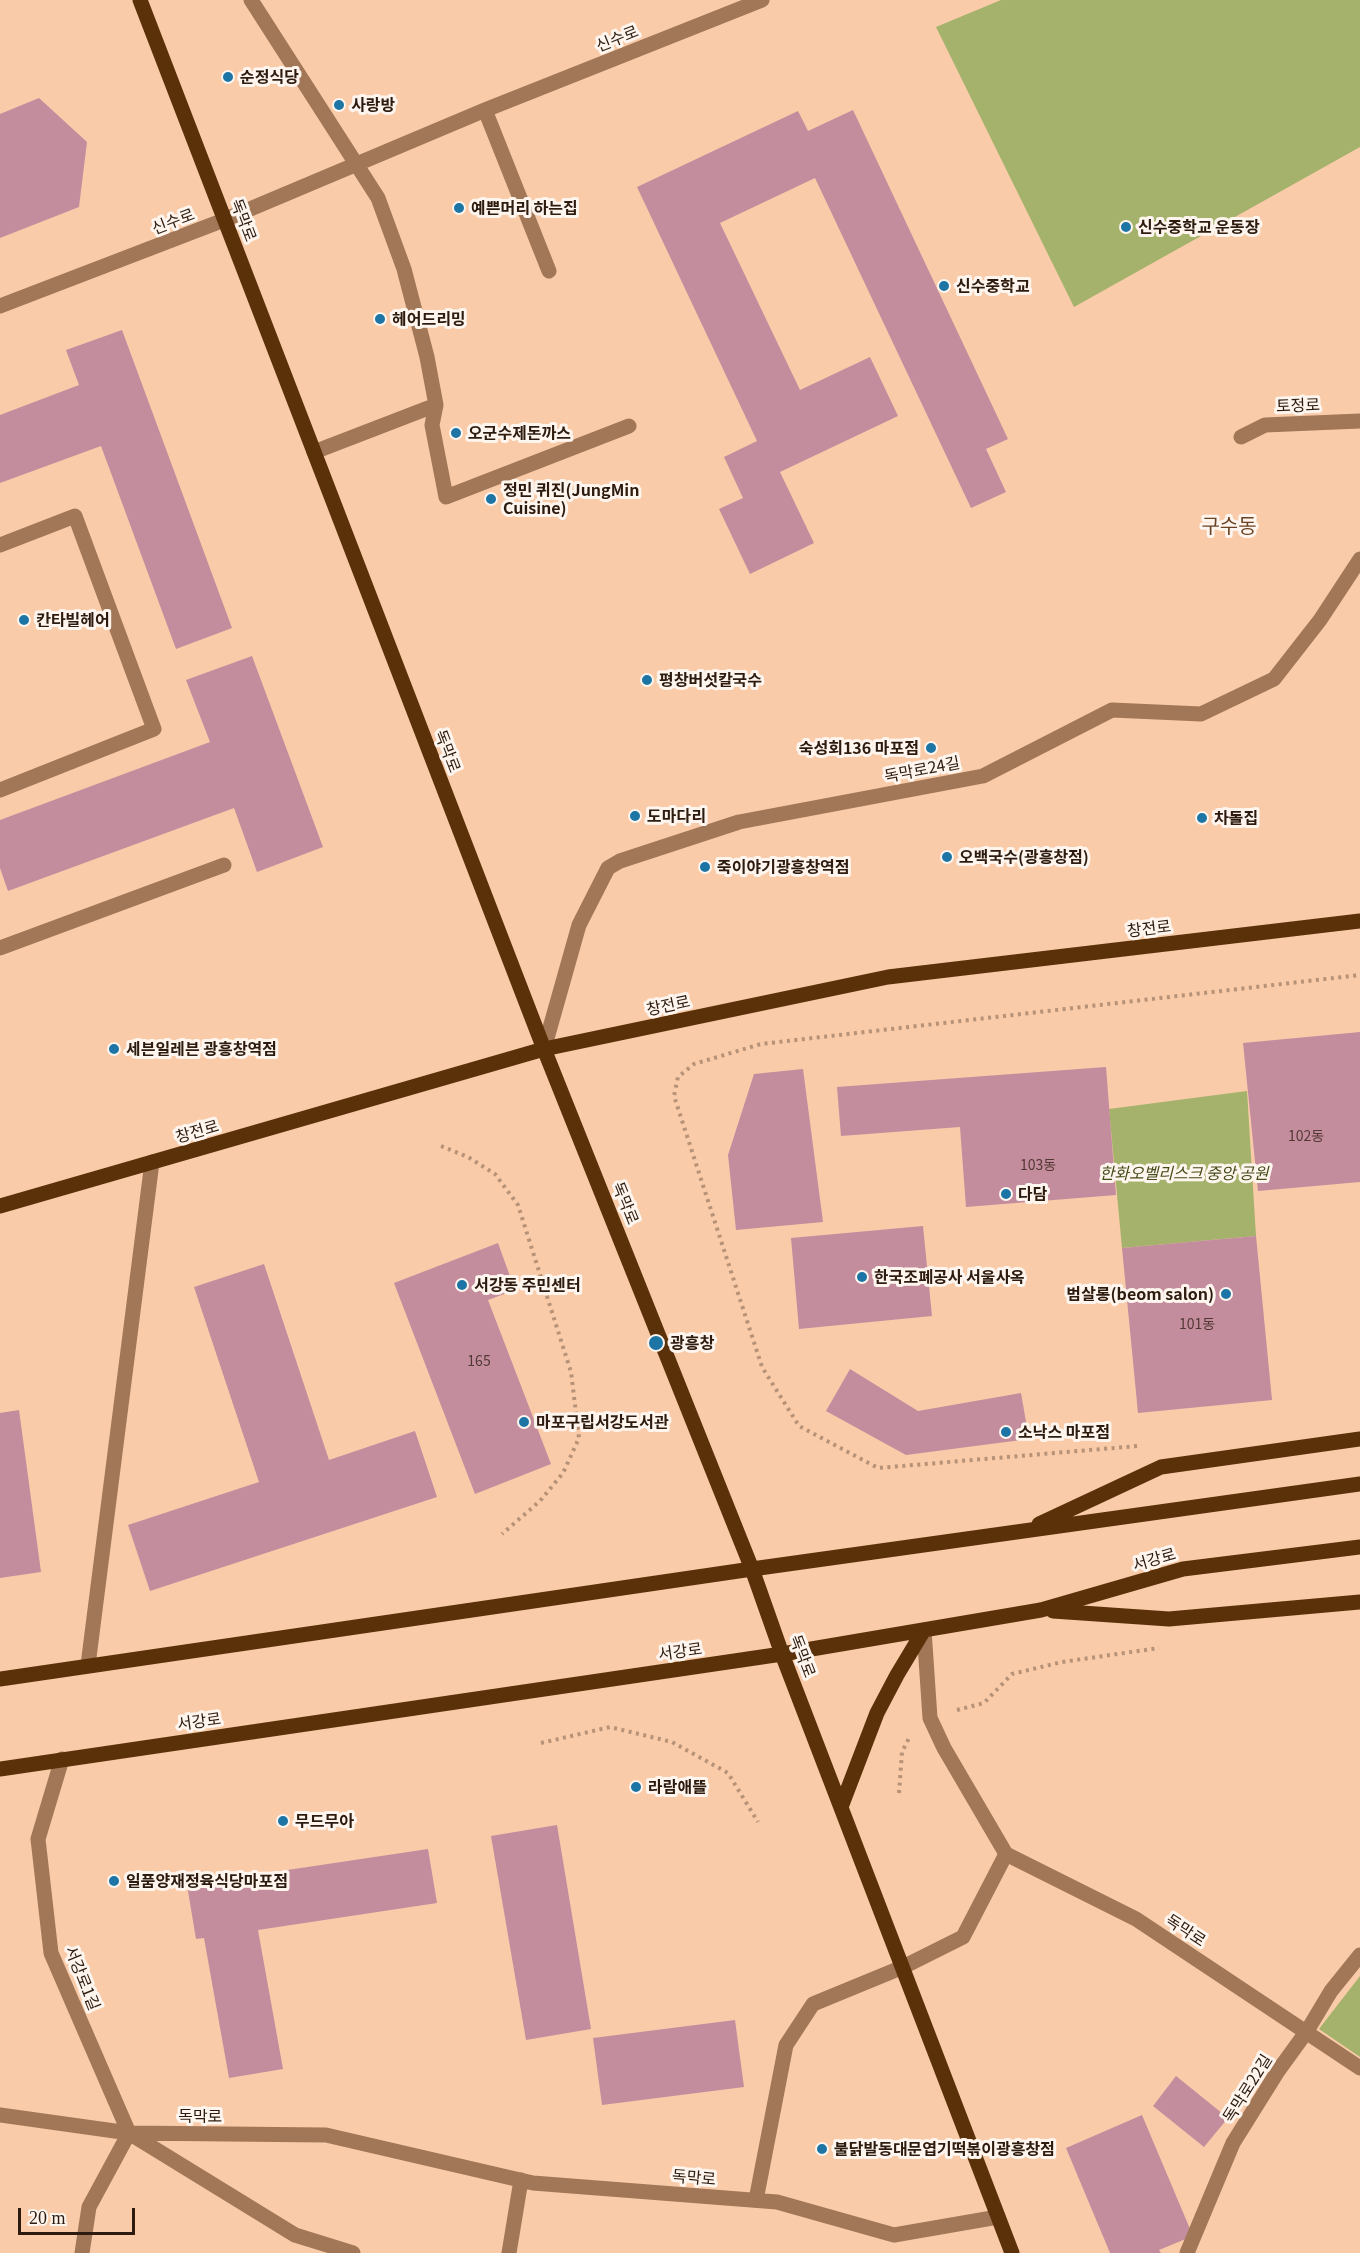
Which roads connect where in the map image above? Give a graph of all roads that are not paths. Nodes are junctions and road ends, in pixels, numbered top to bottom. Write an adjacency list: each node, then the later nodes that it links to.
1 (140, 0): 6 (main road, 독막로)
2 (251, 0): 5 (street)
3 (762, 0): 4 (street, 신수로)
4 (484, 110): 5 (street, 신수로); 7 (street)
5 (357, 164): 6 (street, 신수로); 9 (street)
6 (224, 220): 8 (street, 신수로); 13 (main road, 독막로)
7 (549, 271)
8 (0, 306)
9 (436, 405): 11 (street); 13 (street)
10 (1360, 421): 12 (street, 토정로)
11 (629, 426)
12 (1241, 437)
13 (314, 452): 20 (main road, 독막로)
14 (0, 545): 16 (street)
15 (1360, 559): 20 (street, 독막로24길)
16 (0, 790)
17 (224, 866): 19 (street)
18 (1360, 921): 20 (main road, 창전로)
19 (0, 948)
20 (544, 1049): 21 (main road, 창전로); 27 (main road, 독막로)
21 (152, 1162): 22 (main road, 창전로); 32 (street)
22 (0, 1206)
23 (1360, 1439): 25 (main road)
24 (1360, 1484): 25 (main road)
25 (1026, 1530): 27 (main road)
26 (1360, 1547): 29 (main road, 서강로)
27 (752, 1569): 31 (main road, 독막로); 32 (main road)
28 (1360, 1602): 29 (main road)
29 (1041, 1610): 30 (main road, 서강로)
30 (924, 1630): 31 (main road, 서강로); 36 (main road); 37 (street)
31 (783, 1654): 34 (main road, 서강로); 36 (main road, 독막로)
32 (88, 1665): 33 (main road)
33 (0, 1679)
34 (62, 1759): 35 (main road, 서강로); 43 (street, 서강로1길)
35 (0, 1769)
36 (841, 1807): 39 (main road, 독막로)
37 (1006, 1854): 39 (street); 40 (street, 독막로)
38 (1360, 1955): 40 (street, 독막로22길)
39 (903, 1967): 45 (street); 46 (main road, 독막로)
40 (1307, 2031): 41 (street, 독막로); 51 (street, 독막로22길)
41 (1360, 2068)
42 (0, 2115): 43 (street)
43 (129, 2133): 44 (street, 독막로); 47 (street); 48 (street)
44 (521, 2180): 45 (street, 독막로); 49 (street)
45 (756, 2200): 46 (street, 독막로)
46 (998, 2217): 50 (main road, 독막로)
47 (82, 2253)
48 (353, 2253)
49 (509, 2253)
50 (1012, 2253)
51 (1187, 2253)

